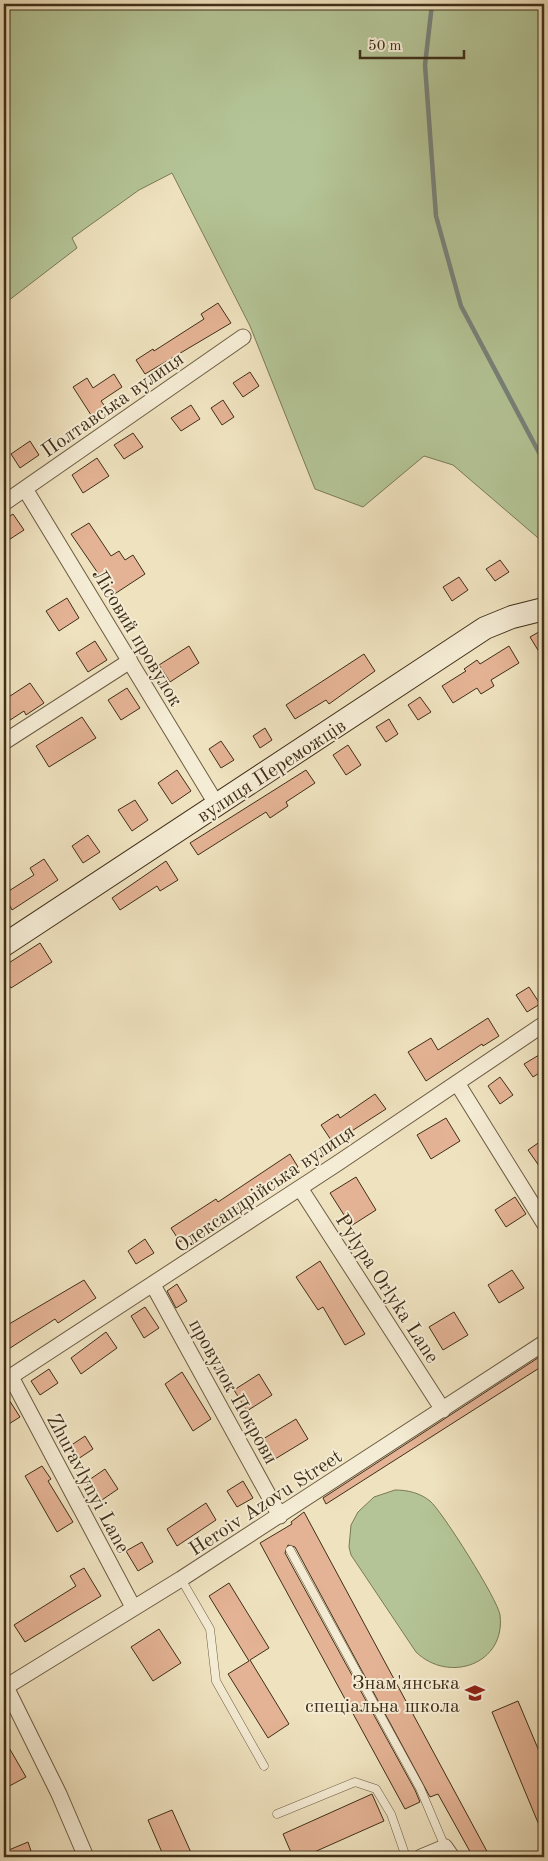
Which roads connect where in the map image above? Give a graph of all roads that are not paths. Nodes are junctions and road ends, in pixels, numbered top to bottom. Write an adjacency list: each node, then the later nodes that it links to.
1 (243, 337): 2 (street, Полтавська вулиця)
2 (25, 489): 3 (street, Полтавська вулиця); 5 (street, Лісовий провулок)
3 (4, 503)
4 (544, 609): 7 (street, вулиця Переможців)
5 (130, 661): 6 (street); 7 (street, Лісовий провулок)
6 (4, 742)
7 (217, 805): 8 (street, вулиця Переможців)
8 (4, 945)
9 (544, 1024): 10 (street, Олександрійська вулиця)
10 (457, 1083): 11 (street, Олександрійська вулиця); 12 (street)
11 (300, 1188): 13 (street, Олександрійська вулиця); 16 (street, Pylypa Orlyka Lane)
12 (544, 1223)
13 (154, 1285): 15 (street, Олександрійська вулиця); 17 (street, провулок Покрови)
14 (544, 1343): 16 (street, Heroiv Azovu Street)
15 (7, 1379): 20 (street, Zhuravlynyi Lane)
16 (443, 1410): 17 (street, Heroiv Azovu Street)
17 (280, 1516): 19 (street, Heroiv Azovu Street)
18 (290, 1550): 24 (lane)
19 (181, 1579): 20 (street, Heroiv Azovu Street); 22 (lane)
20 (133, 1607): 21 (street, Heroiv Azovu Street)
21 (5, 1688): 25 (street)
22 (264, 1766)
23 (277, 1814): 26 (lane)
24 (449, 1852): 27 (street)
25 (86, 1857)
26 (406, 1857)
27 (421, 1857)

